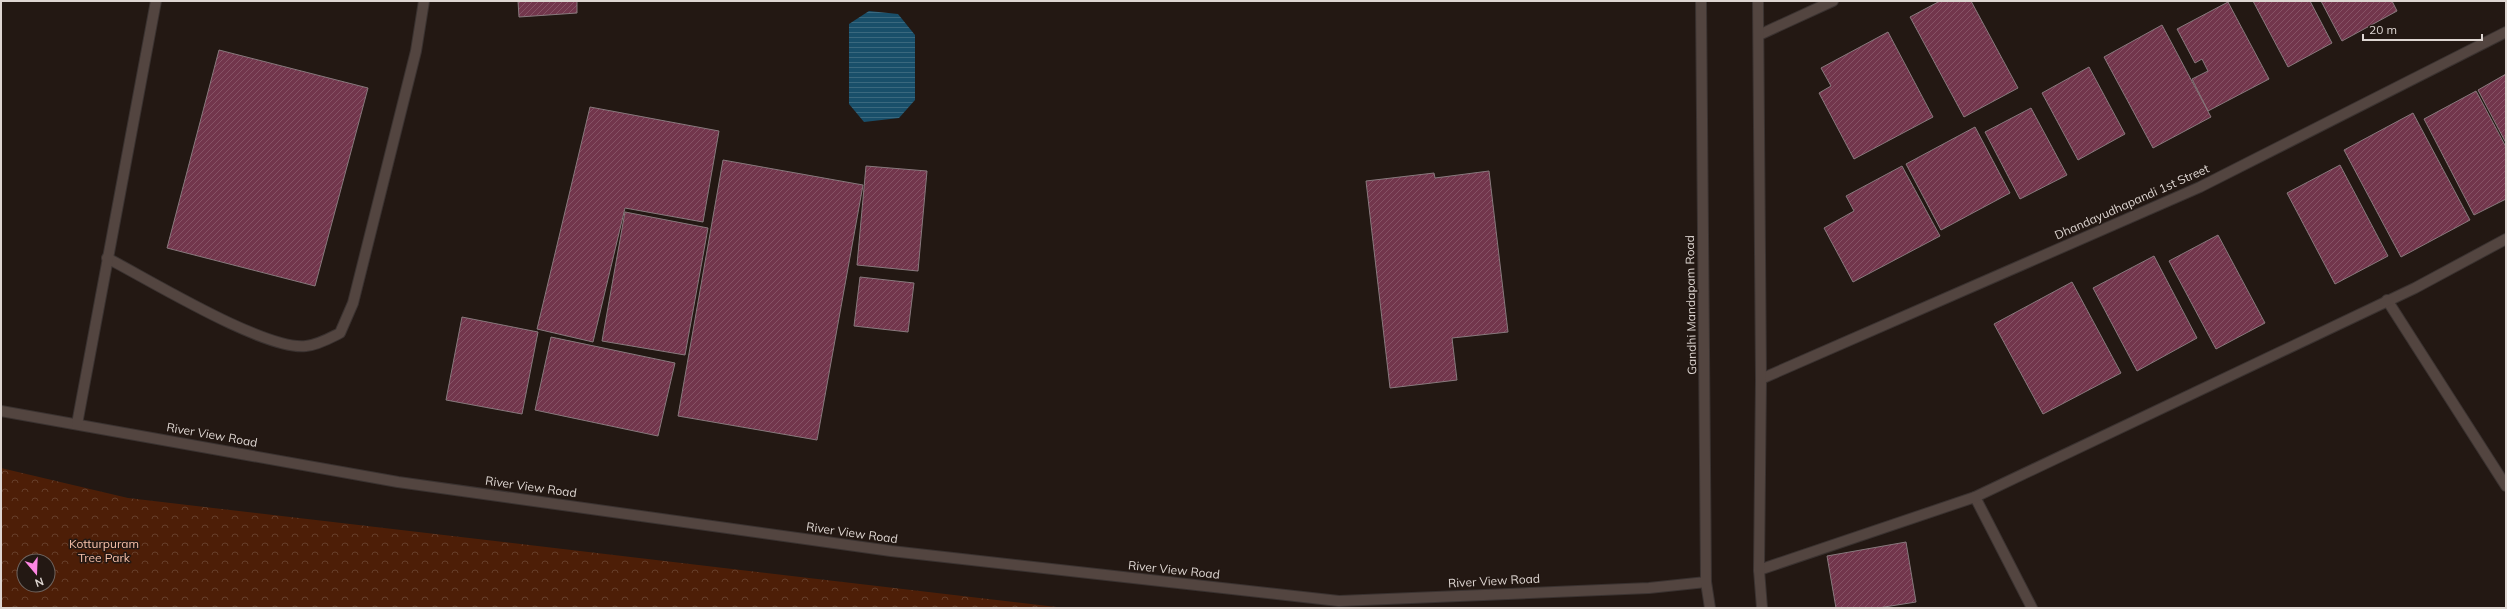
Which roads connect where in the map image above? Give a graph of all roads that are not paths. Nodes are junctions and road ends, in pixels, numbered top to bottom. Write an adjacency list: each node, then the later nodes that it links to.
1 (156, 1): 9 (street)
2 (424, 1): 9 (street)
3 (1701, 1): 17 (street, Gandhi Mandapam Road)
4 (1758, 1): 7 (street)
5 (1833, 1): 7 (street)
6 (2506, 32): 11 (street, Dhandayudhapandi 1st Street)
7 (1759, 35): 11 (street)
8 (2506, 239): 10 (street)
9 (107, 258): 13 (street)
10 (2387, 300): 14 (street); 15 (street)
11 (1761, 380): 16 (street)
12 (1, 411): 13 (street, River View Road)
13 (76, 424): 17 (street, River View Road)
14 (2506, 486)
15 (1975, 497): 16 (street); 20 (street)
16 (1759, 570): 19 (street)
17 (1706, 582): 18 (street, Gandhi Mandapam Road)
18 (1710, 608)
19 (1762, 608)
20 (2032, 608)

